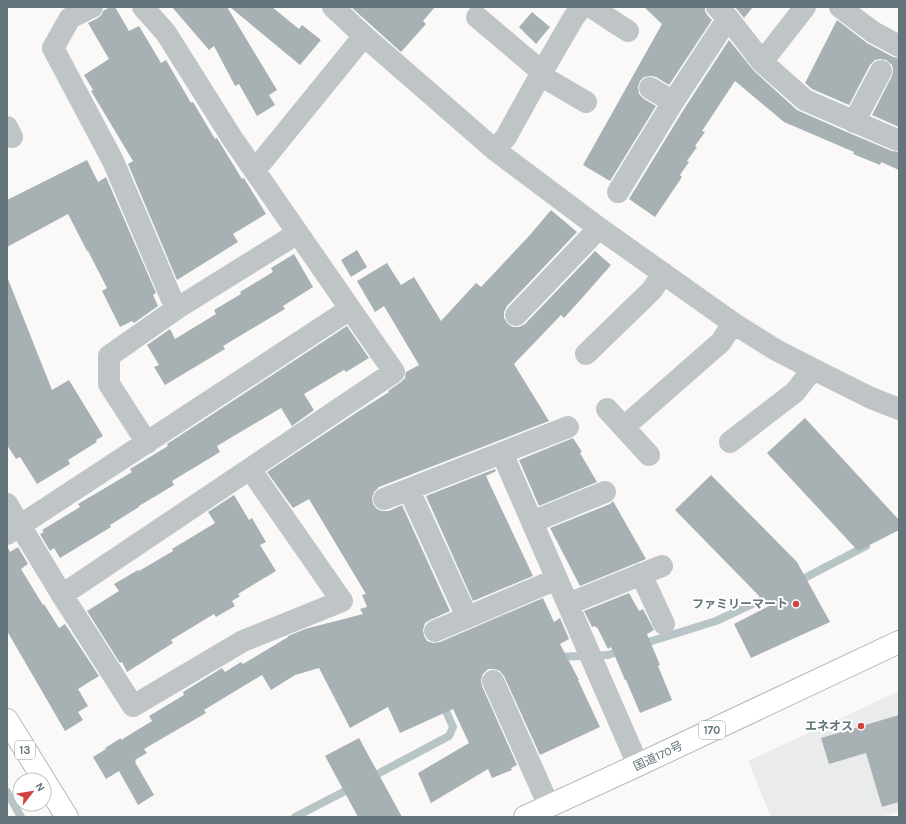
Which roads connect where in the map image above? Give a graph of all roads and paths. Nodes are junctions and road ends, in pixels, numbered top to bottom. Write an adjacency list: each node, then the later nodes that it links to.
1 (92, 7): 27 (street)
2 (143, 7): 22 (street)
3 (333, 7): 11 (street)
4 (582, 7): 15 (street)
5 (591, 7): 10 (street)
6 (805, 7): 13 (street)
7 (840, 7): 12 (street)
8 (722, 13): 13 (street); 18 (street)
9 (477, 17): 15 (street)
10 (628, 31)
11 (364, 36): 21 (street); 22 (street)
12 (899, 46)
13 (762, 62): 19 (street)
14 (881, 71): 19 (street)
15 (541, 73): 17 (street); 21 (street)
16 (650, 88): 18 (street)
17 (586, 102)
18 (673, 102): 23 (street)
19 (854, 122): 20 (street)
20 (897, 140)
21 (495, 150): 24 (street)
22 (254, 170): 25 (street)
23 (618, 192)
24 (599, 228): 26 (street); 29 (street)
25 (298, 233): 27 (street); 28 (street)
26 (663, 273): 30 (street); 31 (street)
27 (176, 308): 38 (street)
28 (350, 309): 38 (street); 41 (street)
29 (516, 315)
30 (733, 323): 32 (street); 36 (street)
31 (586, 354)
32 (813, 369): 34 (street); 37 (street)
33 (607, 409): 36 (street)
34 (899, 409)
35 (568, 427): 39 (street)
36 (624, 427): 40 (street)
37 (730, 442)
38 (147, 443): 47 (street)
39 (502, 453): 42 (street); 46 (street)
40 (649, 455)
41 (250, 469): 51 (street); 51 (street)
42 (409, 490): 44 (street); 53 (street)
43 (605, 492): 46 (street)
44 (384, 499)
45 (7, 504): 47 (street)
46 (532, 522): 50 (street)
47 (14, 530): 51 (street)
48 (662, 566): 49 (street)
49 (641, 574): 52 (street); 54 (street)
50 (557, 579): 52 (street); 53 (street)
51 (62, 595)
52 (568, 604): 59 (street)
53 (467, 618): 55 (street)
54 (664, 624)
55 (435, 631)
56 (899, 642): 59 (main road, 国道170号 / 170)
57 (493, 681): 62 (street)
58 (7, 720): 60 (main road, 13)
59 (638, 765): 62 (main road, 国道170号 / 170)
60 (39, 772)
61 (52, 793): 63 (main road, 13)
62 (549, 806): 64 (main road, 国道170号 / 170)
63 (67, 817)
64 (525, 817)

